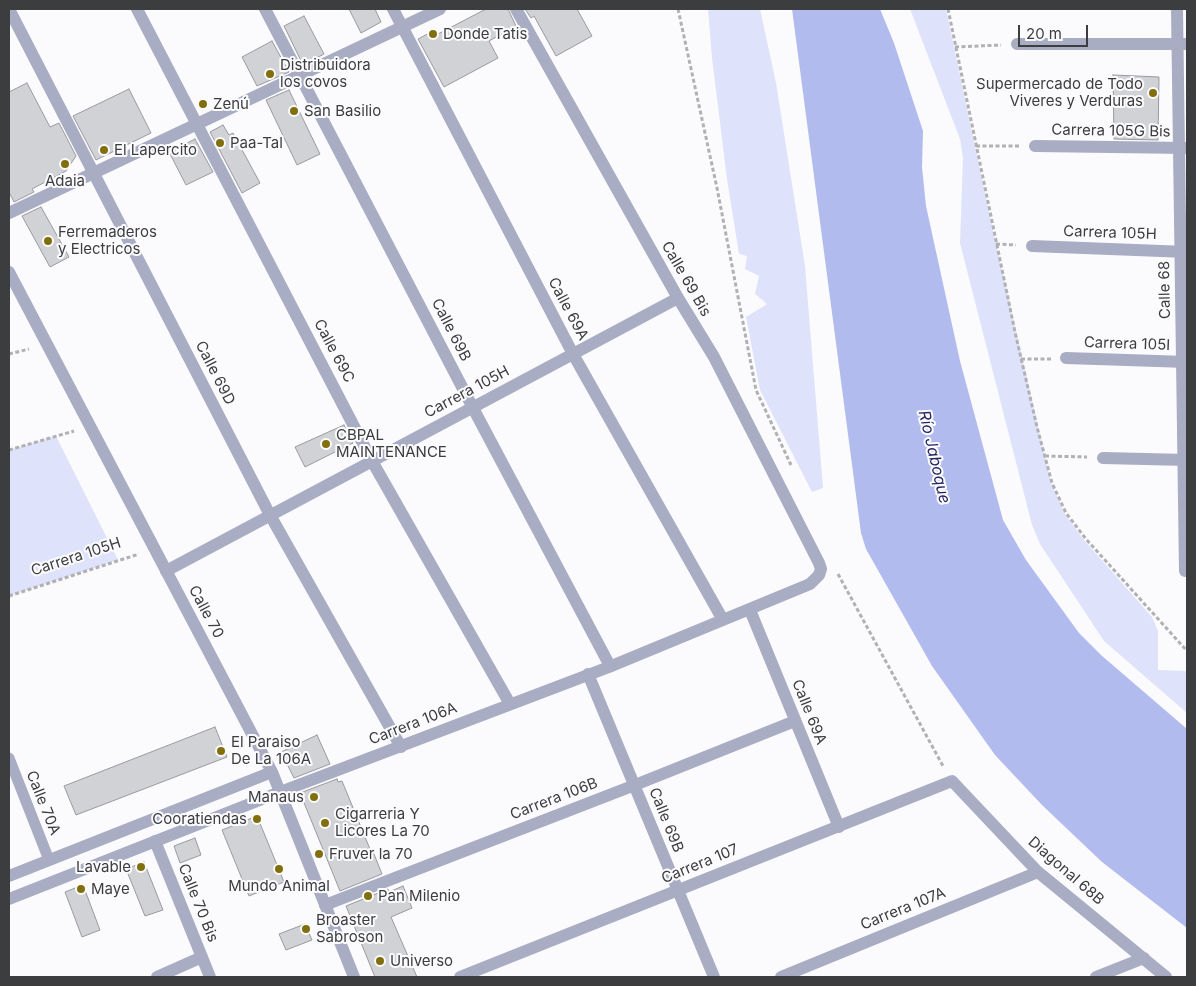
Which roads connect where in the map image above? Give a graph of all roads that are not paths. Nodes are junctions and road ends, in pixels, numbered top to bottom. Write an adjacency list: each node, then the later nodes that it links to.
1 (9, 9): 15 (street, Calle 69D)
2 (137, 9): 12 (street, Calle 69C)
3 (265, 9): 11 (street, Calle 69B)
4 (392, 9): 8 (street, Calle 69A)
5 (440, 9): 8 (street)
6 (516, 9): 20 (street, Calle 69 Bis)
7 (1177, 9): 10 (street, Calle 68)
8 (402, 27): 11 (street); 21 (street, Calle 69A)
9 (1017, 44): 10 (street)
10 (1182, 44): 14 (street, Calle 68)
11 (301, 75): 12 (street); 24 (street, Calle 69B)
12 (197, 124): 15 (street); 27 (street, Calle 69C)
13 (1035, 146): 14 (street, Carrera 105G Bis)
14 (1183, 148): 18 (street, Calle 68)
15 (94, 173): 16 (street); 28 (street, Calle 69D)
16 (9, 213)
17 (1032, 246): 18 (street, Carrera 105H)
18 (1184, 252): 23 (street, Calle 68)
19 (9, 272): 30 (street, Calle 70)
20 (678, 298): 21 (street, Carrera 105H); 29 (street, Calle 69 Bis)
21 (573, 354): 24 (street, Carrera 105H); 33 (street, Calle 69A)
22 (1066, 358): 23 (street, Carrera 105I)
23 (1185, 363): 26 (street, Calle 68)
24 (473, 408): 27 (street, Carrera 105H); 34 (street, Calle 69B)
25 (1103, 458): 26 (street)
26 (1185, 460): 31 (street, Calle 68)
27 (372, 461): 28 (street, Carrera 105H); 36 (street, Calle 69C)
28 (270, 515): 30 (street, Carrera 105H); 38 (street, Calle 69D)
29 (821, 568): 32 (street, Carrera 106A)
30 (166, 571): 40 (street, Calle 70)
31 (1186, 571)
32 (750, 610): 33 (street, Carrera 106A); 37 (street, Calle 69A)
33 (723, 620): 34 (street, Carrera 106A)
34 (610, 666): 35 (street, Carrera 106A)
35 (588, 674): 36 (street, Carrera 106A); 42 (street, Calle 69B)
36 (510, 704): 38 (street, Carrera 106A)
37 (795, 721): 42 (street, Carrera 106B); 44 (street, Calle 69A)
38 (401, 747): 43 (street, Carrera 106A)
39 (9, 758): 46 (lane, Calle 70A)
40 (272, 772): 43 (street, Calle 70); 46 (street)
41 (952, 781): 44 (street, Carrera 107); 47 (street, Diagonal 68B)
42 (635, 785): 49 (street, Calle 69B); 51 (street, Carrera 106B)
43 (280, 792): 45 (street, Carrera 106A); 51 (street, Calle 70)
44 (839, 827): 49 (street, Carrera 107)
45 (156, 841): 50 (street, Carrera 106A); 52 (street, Calle 70 Bis)
46 (49, 860): 48 (street)
47 (1038, 872): 53 (street, Diagonal 68B); 59 (street, Carrera 107A)
48 (9, 876)
49 (677, 891): 57 (street, Carrera 107); 58 (street, Calle 69B)
50 (9, 899)
51 (325, 905): 56 (street, Calle 70)
52 (202, 958): 54 (street); 55 (street, Calle 70 Bis)
53 (1144, 958): 60 (street); 61 (street, Diagonal 68B)
54 (157, 977)
55 (210, 977)
56 (354, 977)
57 (460, 977)
58 (714, 977)
59 (782, 977)
60 (1096, 977)
61 (1166, 977)

